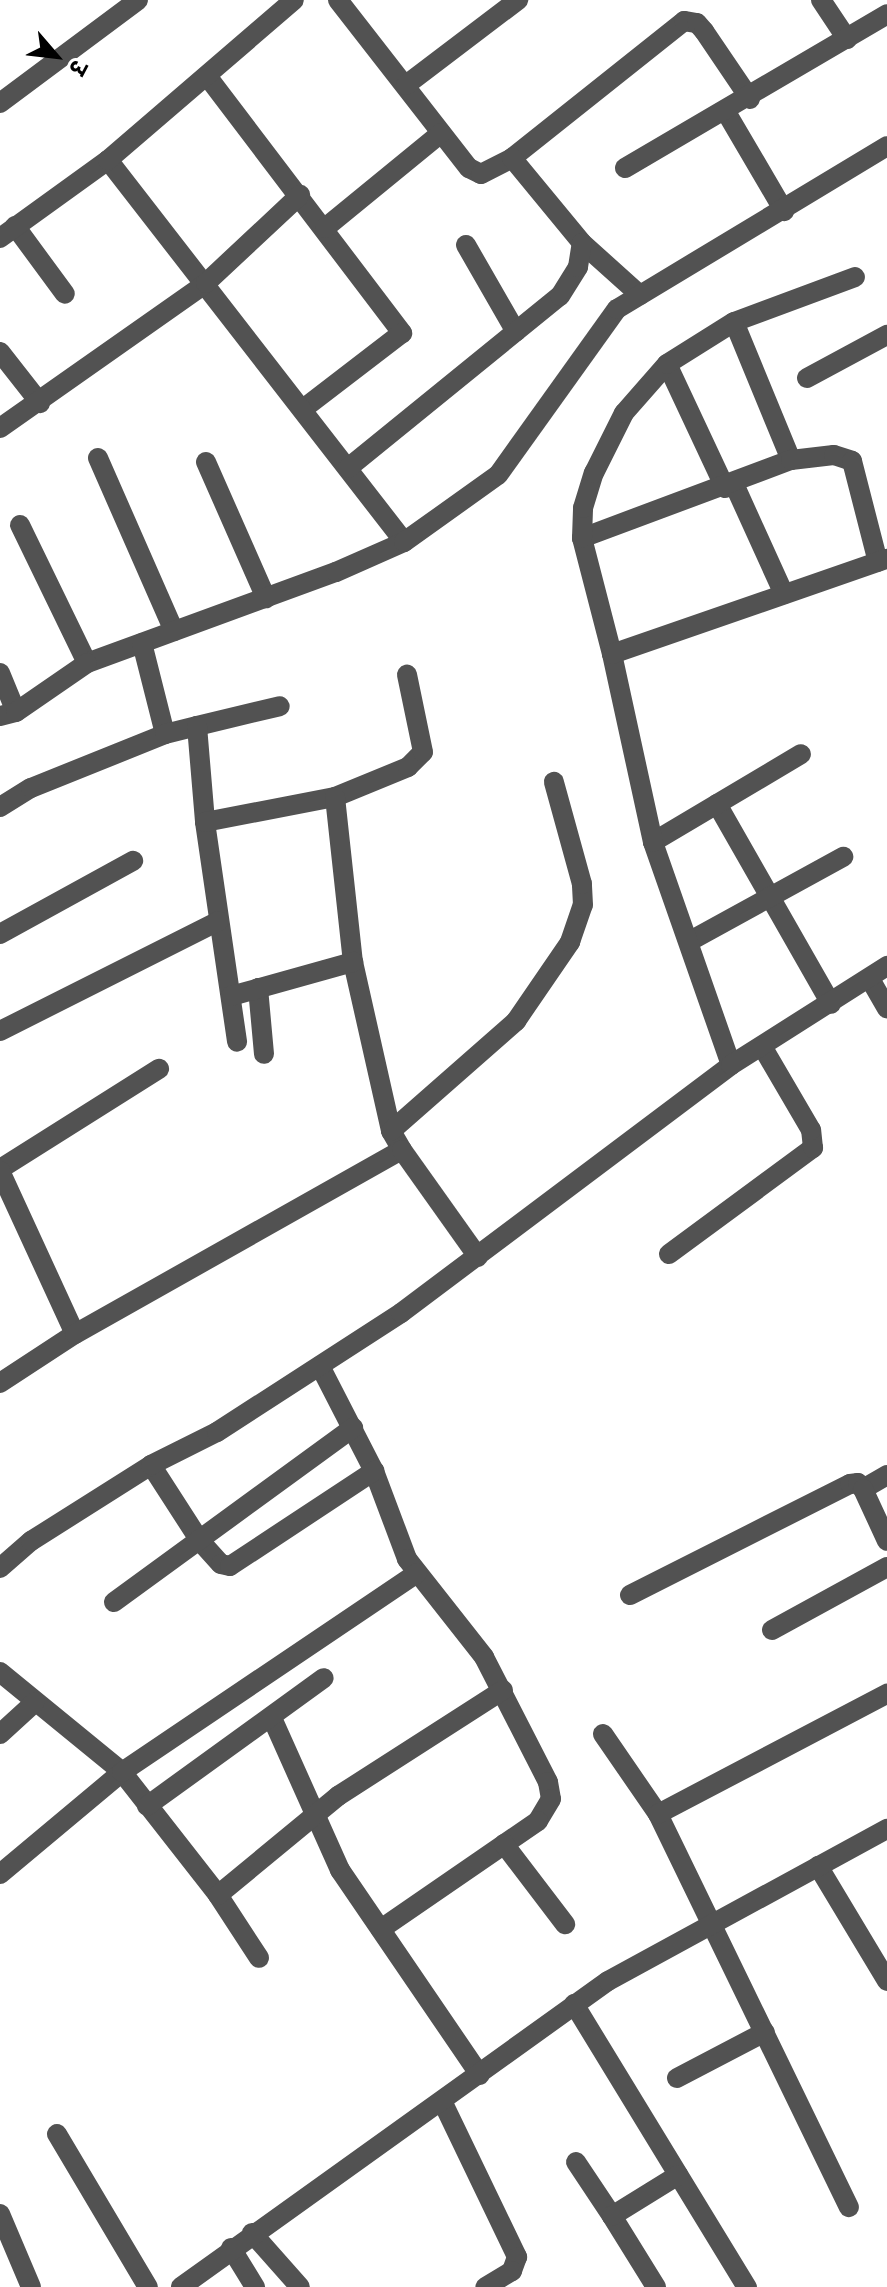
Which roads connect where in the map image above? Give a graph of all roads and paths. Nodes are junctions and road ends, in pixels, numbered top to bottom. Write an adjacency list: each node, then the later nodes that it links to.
1 (138, 0): 11 (street)
2 (294, 0): 8 (street)
3 (338, 0): 9 (street)
4 (518, 0): 9 (street)
5 (821, 0): 7 (street)
6 (887, 14): 7 (street)
7 (847, 39): 10 (street)
8 (207, 76): 16 (street); 18 (street)
9 (406, 85): 13 (street)
10 (750, 99): 12 (street); 15 (street)
11 (0, 103)
12 (726, 112): 17 (street); 19 (street)
13 (441, 133): 15 (street); 20 (street)
14 (887, 146): 19 (street)
15 (512, 158): 22 (street)
16 (108, 160): 21 (street); 25 (street)
17 (625, 168)
18 (300, 195): 20 (street); 25 (street)
19 (784, 211): 27 (street)
20 (325, 228): 35 (street)
21 (8, 232): 26 (street)
22 (582, 243): 27 (street); 29 (street)
23 (466, 245): 29 (street)
24 (855, 277): 28 (street)
25 (206, 283): 34 (street); 35 (street)
26 (65, 294)
27 (640, 295): 44 (street)
28 (734, 322): 32 (street); 38 (street)
29 (516, 332): 40 (street)
30 (887, 335): 33 (street)
31 (0, 352): 34 (street)
32 (667, 364): 41 (street); 43 (street)
33 (807, 378)
34 (40, 403): 36 (street)
35 (303, 409): 40 (street)
36 (0, 428)
37 (98, 458): 48 (street)
38 (791, 460): 41 (street); 45 (street)
39 (206, 462): 47 (street)
40 (348, 468): 44 (street)
41 (730, 486): 43 (street); 46 (street)
42 (20, 525): 51 (street)
43 (582, 538): 50 (street)
44 (404, 542): 47 (street)
45 (882, 560): 46 (street)
46 (784, 594): 50 (street)
47 (266, 598): 48 (street)
48 (174, 631): 49 (street)
49 (142, 643): 51 (street); 57 (street)
50 (612, 654): 64 (street)
51 (87, 663): 55 (street)
52 (0, 673): 55 (street)
53 (407, 675): 60 (street)
54 (280, 706): 56 (street)
55 (8, 714)
56 (197, 726): 57 (street); 63 (street)
57 (165, 734): 62 (street)
58 (801, 754): 61 (street)
59 (554, 782): 84 (street)
60 (335, 797): 63 (street); 71 (street)
61 (717, 804): 64 (street); 67 (street)
62 (0, 807)
63 (205, 822): 68 (street)
64 (653, 842): 70 (street)
65 (843, 857): 67 (street)
66 (133, 861): 69 (street)
67 (769, 897): 70 (street); 76 (street)
68 (219, 921): 75 (street); 78 (street)
69 (0, 934)
70 (690, 941): 82 (street)
71 (353, 962): 74 (street); 84 (street)
72 (887, 966): 73 (street)
73 (870, 979): 76 (street); 77 (street)
74 (258, 988): 75 (street); 81 (street)
75 (231, 996): 79 (street)
76 (831, 1004): 80 (street)
77 (887, 1009)
78 (0, 1031)
79 (237, 1042)
80 (762, 1046): 82 (street); 87 (street)
81 (264, 1054)
82 (731, 1065): 88 (street)
83 (159, 1069): 86 (street)
84 (391, 1131): 85 (street)
85 (402, 1150): 88 (street); 89 (street)
86 (2, 1179): 89 (street)
87 (669, 1254)
88 (478, 1257): 90 (street)
89 (75, 1334): 91 (street)
90 (320, 1366): 92 (street); 93 (street)
91 (0, 1383)
92 (353, 1428): 94 (street); 97 (street)
93 (151, 1465): 97 (street); 100 (street)
94 (374, 1471): 97 (street); 101 (street)
95 (887, 1475): 96 (street)
96 (863, 1489): 98 (street); 102 (street)
97 (200, 1541): 103 (street)
98 (887, 1541)
99 (887, 1567): 104 (street)
100 (0, 1568)
101 (417, 1573): 107 (street); 113 (street)
102 (630, 1595)
103 (114, 1602)
104 (772, 1630)
105 (0, 1672): 109 (street)
106 (324, 1678): 110 (street)
107 (503, 1690): 116 (street); 118 (street)
108 (887, 1694): 115 (street)
109 (35, 1702): 111 (street); 113 (street)
110 (272, 1718): 114 (street); 116 (street)
111 (0, 1734)
112 (603, 1734): 115 (street)
113 (122, 1772): 114 (street); 120 (street)
114 (147, 1806): 121 (street)
115 (658, 1814): 123 (street)
116 (315, 1815): 121 (street); 124 (street)
117 (887, 1829): 119 (street)
118 (504, 1844): 122 (street); 124 (street)
119 (818, 1866): 123 (street); 126 (street)
120 (0, 1874)
121 (218, 1895): 125 (street)
122 (565, 1924)
123 (714, 1925): 127 (street); 128 (street)
124 (381, 1929): 129 (street)
125 (259, 1958)
126 (887, 1981)
127 (574, 2004): 129 (street); 134 (street)
128 (765, 2032): 130 (street); 135 (street)
129 (480, 2075): 131 (street)
130 (677, 2078)
131 (443, 2103): 138 (street); 145 (street)
132 (57, 2134): 141 (street)
133 (576, 2162): 137 (street)
134 (678, 2175): 137 (street); 147 (street)
135 (849, 2207)
136 (0, 2214): 140 (street)
137 (612, 2216): 146 (street)
138 (252, 2233): 139 (street); 144 (street)
139 (231, 2248): 142 (street); 143 (street)
140 (31, 2287)
141 (148, 2287)
142 (181, 2287)
143 (255, 2287)
144 (300, 2287)
145 (485, 2287)
146 (656, 2287)
147 (747, 2287)

